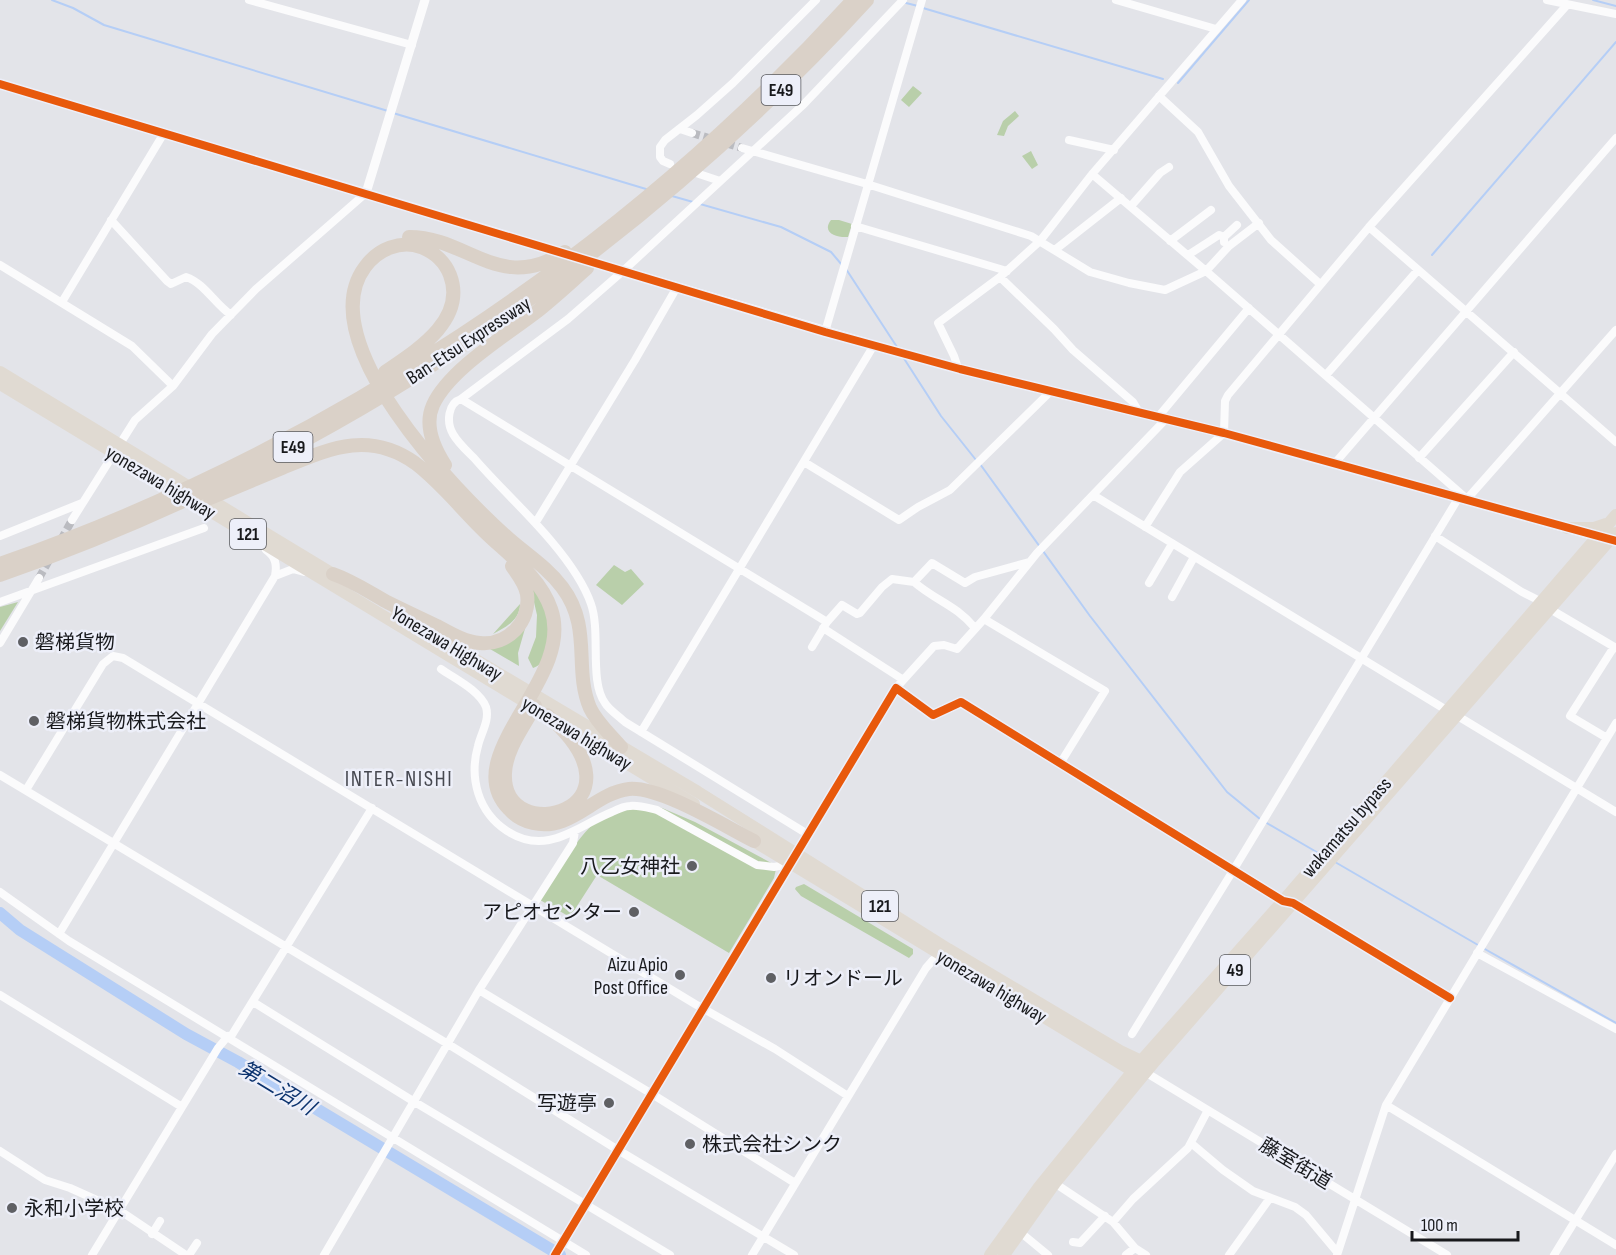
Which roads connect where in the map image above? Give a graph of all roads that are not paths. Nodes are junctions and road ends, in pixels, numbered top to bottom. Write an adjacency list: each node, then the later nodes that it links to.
1 (249, 0): 14 (street)
2 (425, 0): 14 (street)
3 (816, 0): 17 (street)
4 (853, 0): 26 (highway, Ban-Etsu Expressway / E49)
5 (867, 0): 26 (highway, Ban-Etsu Expressway / E49)
6 (903, 0): 24 (street)
7 (922, 0): 29 (street)
8 (1116, 0): 13 (street)
9 (1242, 0): 13 (street)
10 (1547, 0): 11 (street)
11 (1567, 5): 12 (street); 39 (street)
12 (1616, 14)
13 (1216, 29): 16 (street)
14 (412, 45): 30 (street)
15 (0, 84): 18 (street)
16 (1159, 96): 23 (street); 36 (street)
17 (680, 129): 19 (street); 26 (street)
18 (164, 133): 30 (street); 35 (street)
19 (692, 133)
20 (1616, 138): 58 (street)
21 (1069, 140): 23 (street)
22 (742, 148): 24 (street)
23 (1114, 150): 27 (street)
24 (754, 152): 28 (street); 29 (street)
25 (1169, 167): 32 (street)
26 (684, 171): 28 (street); 34 (highway, Ban-Etsu Expressway / E49); 34 (highway, Ban-Etsu Expressway / E49)
27 (1092, 174): 31 (street); 41 (street)
28 (720, 181): 50 (street)
29 (867, 184): 38 (street); 41 (street)
30 (366, 194): 50 (street); 59 (street)
31 (1121, 198): 32 (street); 44 (street)
32 (1131, 206): 42 (street)
33 (1211, 210): 42 (street)
34 (627, 219): 45 (highway, Ban-Etsu Expressway / E49); 45 (highway)
35 (111, 220): 56 (street); 59 (street)
36 (1259, 223): 43 (street); 54 (street)
37 (1236, 225): 40 (street)
38 (855, 226): 51 (street); 61 (street)
39 (1369, 227): 49 (street); 54 (street)
40 (1224, 237): 43 (street); 46 (street)
41 (1040, 241): 44 (street); 51 (street)
42 (1170, 242): 46 (street)
43 (1229, 246): 52 (street)
44 (1056, 249): 52 (street)
45 (587, 251): 47 (highway); 47 (highway, Ban-Etsu Expressway / E49)
46 (1188, 255): 52 (street)
47 (572, 263): 68 (highway, Ban-Etsu Expressway / E49); 86 (highway); 86 (highway)
48 (0, 264): 56 (street)
49 (1418, 270): 58 (street); 67 (street)
50 (622, 271): 55 (street); 74 (street)
51 (1007, 271): 53 (street)
52 (1206, 271): 57 (street)
53 (1000, 277): 65 (street); 75 (street)
54 (1320, 285): 62 (street)
55 (677, 287): 61 (street); 84 (street)
56 (62, 302): 70 (street)
57 (1250, 308): 62 (street); 77 (street)
58 (1466, 312): 64 (street); 76 (street)
59 (231, 315): 70 (street)
60 (1616, 330): 72 (street)
61 (825, 332): 63 (street)
62 (1278, 334): 67 (street); 78 (street)
63 (874, 345): 65 (street); 82 (street)
64 (1514, 352): 72 (street); 81 (street)
65 (958, 368): 71 (street)
66 (0, 372): 80 (highway, Yonezawa Highway / 121)
67 (1326, 375): 76 (street)
68 (394, 377): 73 (highway); 73 (highway, Ban-Etsu Expressway / E49); 86 (highway)
69 (0, 384): 80 (highway, yonezawa highway / 121)
70 (173, 386): 80 (street)
71 (1051, 391): 75 (street); 82 (street)
72 (1561, 394): 79 (street); 88 (street)
73 (362, 398): 85 (highway, Ban-Etsu Expressway / E49); 85 (highway, Ban-Etsu Expressway / E49)
74 (461, 399): 84 (street); 92 (street)
75 (1140, 412): 77 (street)
76 (1375, 417): 81 (street); 83 (street)
77 (1162, 418): 78 (street); 87 (street)
78 (1224, 433): 83 (street); 93 (street)
79 (1616, 442)
80 (116, 448): 89 (street); 90 (highway, yonezawa highway / 121); 109 (highway, Yonezawa Highway / 121)
81 (1419, 458): 88 (street)
82 (804, 462): 106 (street)
83 (1335, 463): 88 (street)
84 (570, 465): 92 (street); 106 (street)
85 (217, 485): 86 (highway); 105 (highway, Ban-Etsu Expressway / E49); 107 (highway)
86 (454, 492): 100 (highway)
87 (1093, 495): 93 (street); 104 (street)
88 (1463, 498): 95 (street); 98 (street)
89 (83, 502): 91 (street); 97 (street)
90 (221, 518): 108 (street); 109 (highway, yonezawa highway / 121)
91 (72, 520)
92 (536, 522): 132 (street)
93 (1145, 527): 101 (street)
94 (204, 528): 113 (street)
95 (1567, 528): 96 (highway); 99 (street); 103 (highway)
96 (1614, 530): 99 (highway, wakamatsu bypass / 49); 99 (street); 116 (highway, wakamatsu bypass / 49)
97 (0, 536)
98 (1435, 536): 116 (street); 123 (street)
99 (1596, 536): 103 (highway, wakamatsu bypass / 49)
100 (502, 542): 109 (highway); 130 (highway); 134 (highway)
101 (1172, 543): 102 (street); 112 (street)
102 (1194, 557): 114 (street); 123 (street)
103 (1577, 559): 116 (highway, wakamatsu bypass / 49)
104 (1029, 562): 111 (street); 117 (street)
105 (0, 564)
106 (740, 569): 118 (street); 132 (street)
107 (0, 575)
108 (275, 576): 109 (street); 127 (street)
109 (327, 577): 129 (highway, yonezawa highway / 121); 134 (highway, Yonezawa Highway / 121)
110 (39, 578): 113 (street)
111 (914, 582): 118 (street); 119 (street)
112 (1149, 583)
113 (31, 592): 115 (street); 120 (street)
114 (1172, 597)
115 (0, 602)
116 (1546, 605): 122 (street); 128 (highway, wakamatsu bypass / 49)
117 (984, 619): 119 (street); 135 (street)
118 (825, 625): 121 (street); 125 (street)
119 (975, 628): 125 (street)
120 (0, 642)
121 (812, 647)
122 (1615, 647): 133 (street)
123 (1360, 659): 128 (street); 146 (street)
124 (441, 669): 141 (street)
125 (902, 680): 126 (street)
126 (896, 688): 135 (street); 142 (street)
127 (198, 703): 138 (street); 139 (street); 144 (street)
128 (1452, 713): 137 (street); 148 (highway, wakamatsu bypass / 49)
129 (547, 715): 130 (highway); 143 (highway, yonezawa highway / 121)
130 (521, 723): 143 (highway)
131 (1616, 723): 133 (street)
132 (642, 732): 142 (street)
133 (1607, 738): 137 (street)
134 (621, 747): 145 (highway, Yonezawa Highway / 121)
135 (1061, 762): 146 (street)
136 (0, 775): 138 (street)
137 (1576, 789): 140 (street); 153 (street)
138 (26, 790): 144 (street)
139 (372, 808): 149 (street); 152 (street)
140 (1615, 810)
141 (575, 831): 145 (street); 149 (street)
142 (809, 835): 145 (street)
143 (754, 842): 145 (highway, yonezawa highway / 121)
144 (114, 843): 150 (street); 152 (street)
145 (794, 859): 151 (highway, yonezawa highway / 121); 160 (street); 165 (highway, Yonezawa Highway / 121)
146 (1234, 869): 148 (street); 162 (street)
147 (0, 892): 150 (street)
148 (1288, 902): 158 (street); 165 (highway, wakamatsu bypass / 49)
149 (532, 906): 156 (street); 160 (street)
150 (59, 934): 163 (street)
151 (916, 940): 154 (street); 155 (highway, yonezawa highway / 121)
152 (285, 948): 159 (street); 164 (street)
153 (1478, 951): 158 (street); 161 (street)
154 (926, 968): 155 (street); 167 (street)
155 (978, 977): 165 (highway, yonezawa highway / 121)
156 (479, 990): 164 (street); 166 (street)
157 (0, 996): 170 (street)
158 (1450, 998): 169 (street)
159 (253, 1002): 163 (street); 168 (street)
160 (704, 1009): 166 (street); 167 (street)
161 (1616, 1029)
162 (1132, 1034)
163 (229, 1037): 170 (street); 172 (street)
164 (448, 1044): 168 (street); 174 (street)
165 (1140, 1068): 171 (street, 藤室街道); 177 (highway, wakamatsu bypass / 49)
166 (652, 1094): 174 (street); 178 (street)
167 (848, 1096): 178 (street)
168 (413, 1101): 172 (street); 181 (street)
169 (1386, 1105): 180 (street); 184 (street)
170 (182, 1107): 182 (street)
171 (1208, 1110): 173 (street); 180 (street, 藤室街道)
172 (393, 1138): 190 (street); 199 (street)
173 (1191, 1143): 179 (street); 186 (street)
174 (618, 1150): 181 (street); 189 (street)
175 (0, 1151): 182 (street)
176 (1616, 1154): 184 (street)
177 (1051, 1180): 183 (street); 187 (highway, wakamatsu bypass / 49); 204 (highway, wakamatsu bypass / 49)
178 (795, 1183): 189 (street)
179 (1270, 1198): 196 (street); 209 (street)
180 (1355, 1199): 196 (street); 210 (street, 藤室街道)
181 (586, 1204): 190 (street); 201 (street)
182 (119, 1209): 188 (street); 197 (street)
183 (1105, 1216): 186 (street); 191 (street)
184 (1575, 1220): 193 (street); 211 (street)
185 (160, 1221): 188 (street)
186 (1113, 1222): 194 (street)
187 (1020, 1232): 205 (highway, wakamatsu bypass / 49); 206 (street)
188 (152, 1234): 198 (street)
189 (763, 1236): 202 (street); 203 (street)
190 (563, 1241): 195 (street); 200 (street)
191 (1073, 1242)
192 (197, 1243): 198 (street)
193 (1616, 1245)
194 (1135, 1248): 207 (street); 208 (street)
195 (556, 1252)
196 (1337, 1254)
197 (92, 1255)
198 (187, 1255)
199 (324, 1255)
200 (586, 1255)
201 (670, 1255)
202 (752, 1255)
203 (794, 1255)
204 (990, 1255)
205 (1004, 1255)
206 (1048, 1255)
207 (1126, 1255)
208 (1146, 1255)
209 (1229, 1255)
210 (1447, 1255)
211 (1554, 1255)

